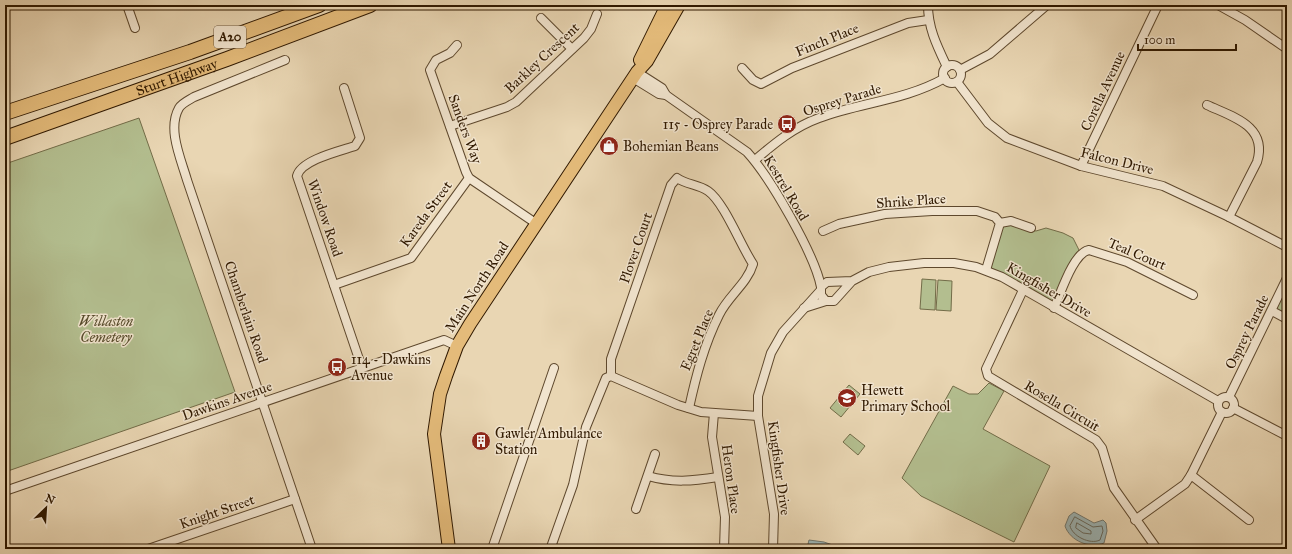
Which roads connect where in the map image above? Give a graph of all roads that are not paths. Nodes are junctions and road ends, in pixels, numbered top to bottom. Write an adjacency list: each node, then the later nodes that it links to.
1 (127, 5): 13 (street)
2 (319, 5): 26 (highway, Sturt Highway / A20)
3 (370, 5): 28 (highway, Sturt Highway / A20)
4 (667, 5): 21 (main road, Main North Road)
5 (679, 5): 21 (main road, Main North Road)
6 (928, 5): 12 (street)
7 (1047, 5): 20 (street)
8 (1158, 5): 30 (street, Corella Avenue)
9 (1218, 5): 15 (street)
10 (597, 14): 16 (street, Barkley Crescent)
11 (541, 18): 16 (street)
12 (928, 20): 18 (street); 19 (street, Finch Place)
13 (135, 28)
14 (457, 45): 27 (street, Sanders Way)
15 (1287, 48)
16 (572, 49): 27 (street, Barkley Crescent)
17 (285, 60): 60 (street, Chamberlain Road)
18 (947, 67): 20 (street); 22 (street)
19 (742, 68)
20 (960, 70): 23 (street)
21 (635, 75): 29 (street, Kestrel Road); 35 (main road, Main North Road)
22 (945, 78): 23 (street); 29 (street, Osprey Parade)
23 (957, 82): 30 (street, Falcon Drive)
24 (344, 88): 44 (street, Window Road)
25 (1207, 104): 33 (street)
26 (5, 113)
27 (450, 126): 31 (street, Sanders Way)
28 (5, 138)
29 (755, 160): 39 (street, Kestrel Road)
30 (1081, 166): 33 (street, Falcon Drive)
31 (469, 178): 35 (street, Sanders Way); 44 (street, Kareda Street)
32 (718, 202): 57 (street, Plover Court); 61 (street, Egret Place)
33 (1229, 217): 38 (street, Falcon Drive)
34 (1000, 223): 36 (street, Shrike Place); 37 (street, Shrike Place); 40 (street)
35 (537, 224): 54 (main road, Main North Road)
36 (1031, 228)
37 (823, 232)
38 (1287, 247)
39 (814, 263): 43 (street, Kestrel Road); 45 (street, Kestrel Road)
40 (986, 270): 42 (street, Kingfisher Drive); 46 (street, Kingfisher Drive)
41 (1287, 278): 52 (street, Osprey Parade)
42 (852, 281): 43 (street, Kingfisher Drive); 48 (street, Kingfisher Drive)
43 (833, 282): 45 (street); 48 (street)
44 (334, 285): 55 (street, Window Road)
45 (821, 289): 49 (street); 50 (street, Kingfisher Drive)
46 (1023, 290): 51 (street, Kingfisher Drive); 74 (street, Rosella Circuit)
47 (1193, 295): 51 (street, Teal Court)
48 (839, 296): 49 (street)
49 (826, 301): 50 (street)
50 (804, 308): 65 (street, Kingfisher Drive)
51 (1054, 308): 59 (street, Kingfisher Drive)
52 (1272, 311): 53 (street); 58 (street, Osprey Parade)
53 (1287, 319)
54 (457, 346): 55 (street, Dawkins Avenue); 79 (main road, Main North Road)
55 (362, 368): 60 (street, Dawkins Avenue)
56 (554, 368): 80 (street)
57 (611, 376): 61 (street); 76 (street)
58 (1229, 397): 59 (street); 62 (street)
59 (1218, 401): 63 (street)
60 (264, 402): 71 (street, Dawkins Avenue); 72 (street, Chamberlain Road)
61 (689, 408): 64 (street)
62 (1233, 408): 63 (street); 66 (street)
63 (1222, 412): 68 (street)
64 (714, 413): 65 (street); 70 (street, Heron Place)
65 (758, 416): 82 (street, Kingfisher Drive)
66 (1287, 436)
67 (655, 454): 69 (street)
68 (1191, 475): 74 (street); 75 (street)
69 (648, 476): 70 (street); 73 (street)
70 (718, 477): 81 (street, Heron Place)
71 (5, 492)
72 (295, 499): 77 (street, Knight Street); 78 (street, Chamberlain Road)
73 (636, 509)
74 (1136, 520): 83 (street, Rosella Circuit)
75 (1249, 520)
76 (553, 548)
77 (148, 549)
78 (312, 549)
79 (449, 549)
80 (492, 549)
81 (724, 549)
82 (773, 549)
83 (1157, 549)

